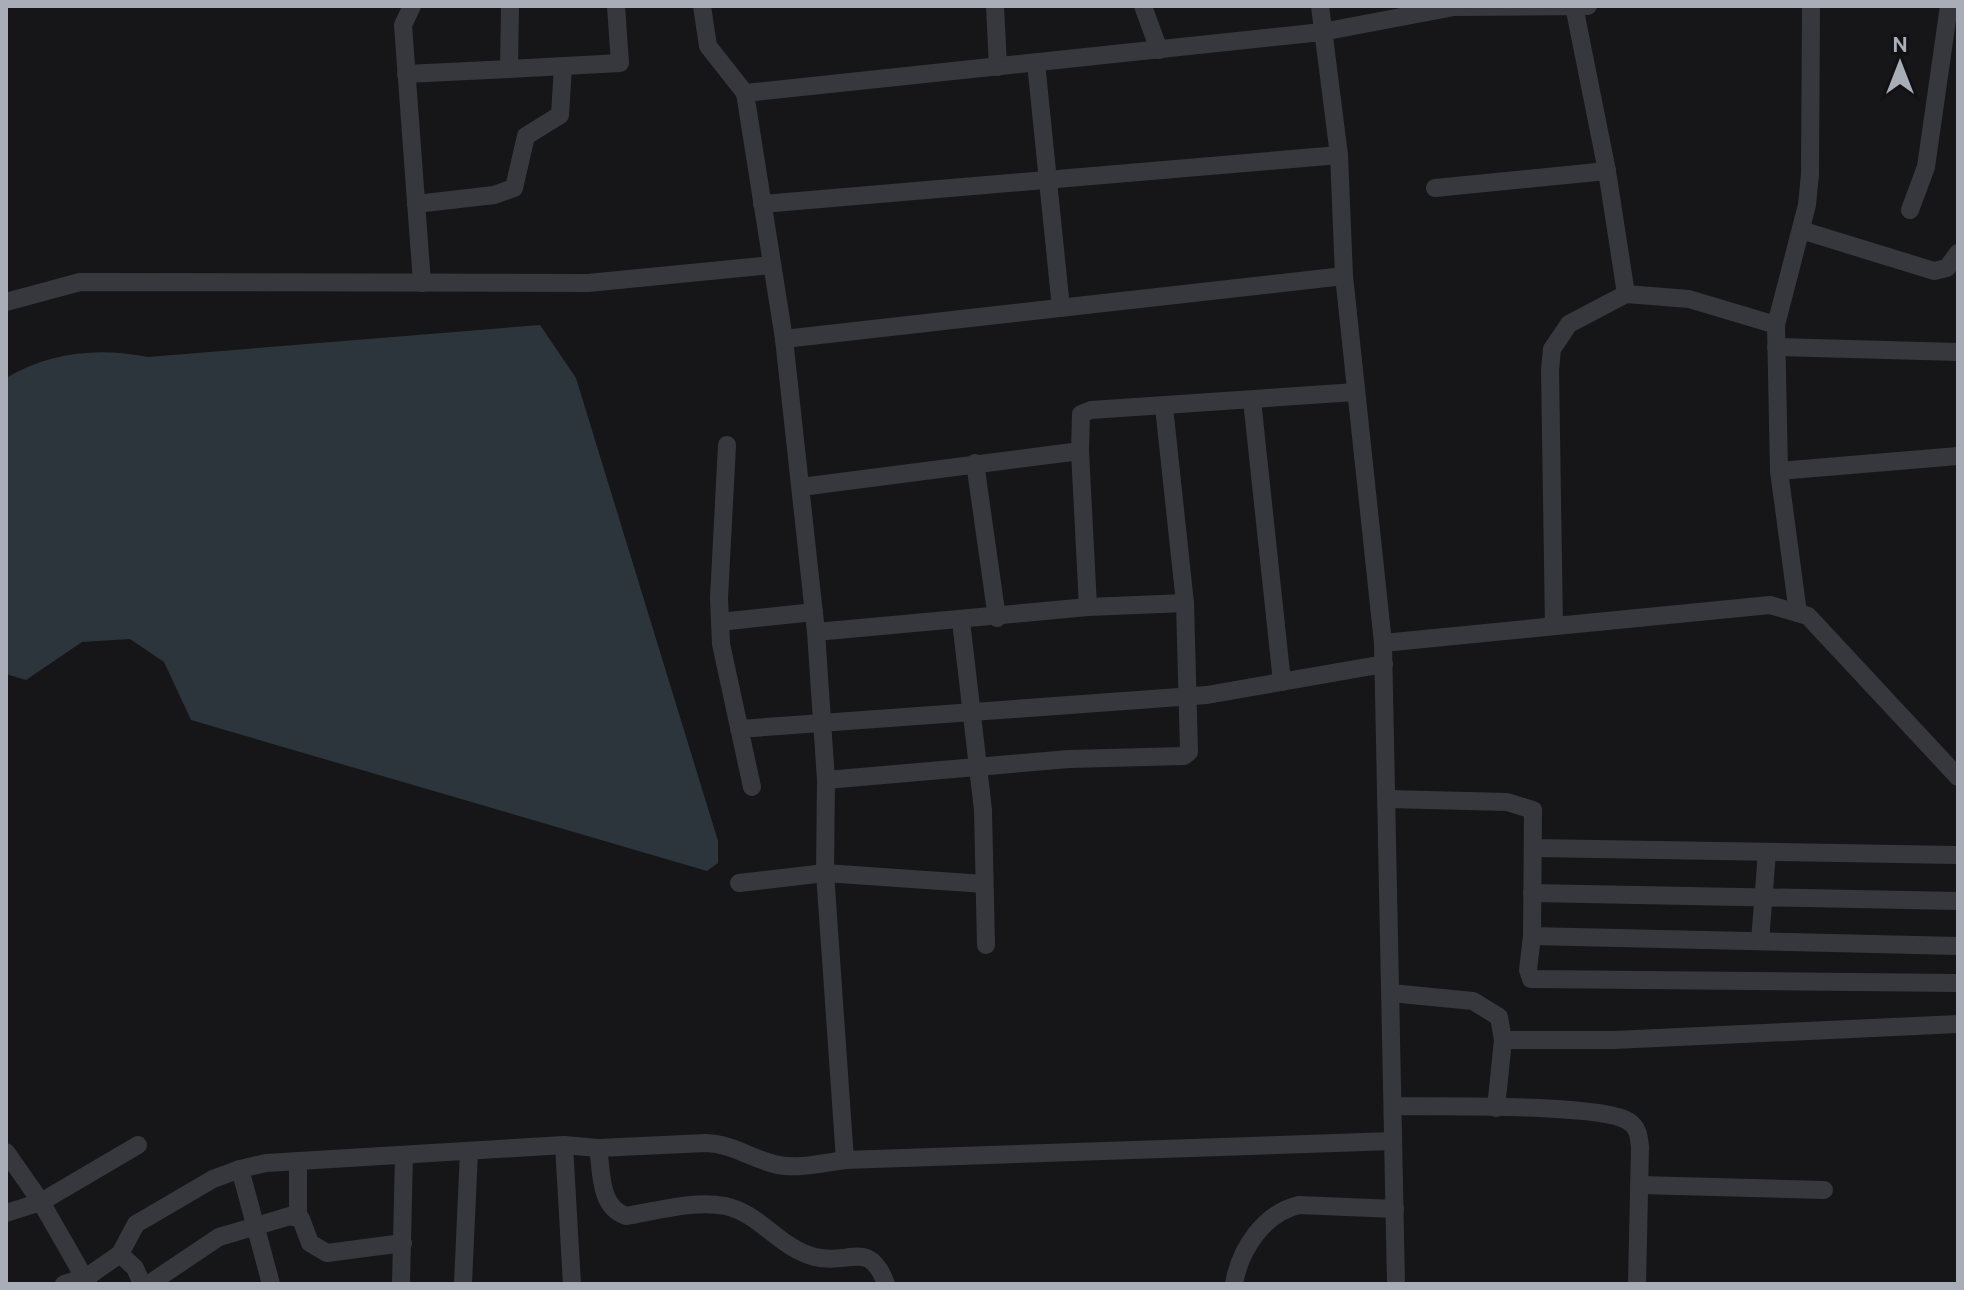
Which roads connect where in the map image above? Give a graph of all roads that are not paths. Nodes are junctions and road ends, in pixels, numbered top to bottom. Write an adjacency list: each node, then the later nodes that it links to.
1 (412, 6): 19 (street)
2 (510, 6): 18 (street)
3 (616, 6): 16 (street)
4 (702, 6): 20 (street)
5 (995, 6): 17 (street)
6 (1143, 6): 14 (street)
7 (1320, 6): 13 (street)
8 (1454, 6): 9 (street); 13 (street)
9 (1574, 6): 10 (street); 22 (street)
10 (1588, 6)
11 (1811, 6): 28 (street)
12 (1949, 6): 27 (street)
13 (1322, 32): 14 (street); 21 (street)
14 (1159, 50): 15 (street)
15 (1036, 63): 17 (street); 23 (street)
16 (563, 66): 18 (street); 25 (street)
17 (998, 67): 20 (street)
18 (509, 69): 19 (street)
19 (406, 74): 25 (street)
20 (745, 93): 26 (street)
21 (1339, 155): 23 (street); 31 (street)
22 (1607, 171): 24 (street); 33 (street)
23 (1048, 180): 26 (street); 35 (street)
24 (1435, 188)
25 (416, 204): 32 (street)
26 (762, 204): 29 (street)
27 (1910, 210)
28 (1801, 230): 30 (street); 36 (street)
29 (771, 265): 32 (street); 37 (street)
30 (1954, 268)
31 (1344, 276): 35 (street); 40 (street)
32 (422, 283): 34 (street)
33 (1626, 294): 36 (street); 56 (street)
34 (6, 302)
35 (1061, 308): 37 (street)
36 (1776, 325): 38 (street)
37 (784, 339): 48 (street)
38 (1776, 347): 39 (street); 47 (street)
39 (1958, 352)
40 (1356, 392): 41 (street); 58 (street)
41 (1252, 400): 42 (street); 60 (street)
42 (1164, 407): 44 (street); 49 (street)
43 (727, 445): 55 (street)
44 (1080, 451): 46 (street); 50 (street)
45 (1958, 456): 47 (street)
46 (975, 463): 48 (street); 53 (street)
47 (1779, 471): 52 (street)
48 (801, 487): 51 (street)
49 (1185, 603): 50 (street); 61 (street)
50 (1088, 607): 53 (street)
51 (814, 612): 55 (street); 57 (street)
52 (1798, 613): 56 (street); 66 (street)
53 (997, 618): 54 (street)
54 (961, 621): 57 (street); 62 (street)
55 (720, 622): 64 (street)
56 (1554, 626): 58 (street)
57 (816, 632): 63 (street)
58 (1383, 643): 59 (street)
59 (1384, 664): 60 (street); 69 (street)
60 (1282, 682): 61 (street)
61 (1187, 695): 62 (street); 65 (street)
62 (971, 713): 63 (street); 65 (street)
63 (820, 723): 64 (street); 67 (street)
64 (739, 729): 68 (street)
65 (978, 767): 67 (street); 75 (street)
66 (1958, 777)
67 (826, 780): 73 (street)
68 (752, 787)
69 (1388, 799): 70 (street); 84 (street)
70 (1534, 848): 71 (street); 76 (street)
71 (1767, 852): 72 (street); 77 (street)
72 (1958, 855)
73 (825, 873): 74 (street); 75 (street); 96 (street)
74 (739, 883)
75 (984, 884): 81 (street)
76 (1532, 893): 77 (street); 79 (street)
77 (1763, 897): 78 (street); 80 (street)
78 (1958, 901)
79 (1532, 936): 80 (street); 83 (street)
80 (1760, 941): 82 (street)
81 (986, 945)
82 (1958, 946)
83 (1958, 983)
84 (1391, 993): 86 (street); 87 (street)
85 (1958, 1024): 86 (street)
86 (1503, 1040): 88 (street)
87 (1393, 1106): 88 (street); 89 (street)
88 (1496, 1108): 99 (street)
89 (1393, 1141): 96 (street); 102 (street)
90 (138, 1145): 101 (street)
91 (564, 1145): 92 (street); 93 (street); 115 (street)
92 (598, 1148): 96 (street); 116 (street)
93 (469, 1151): 95 (street); 114 (street)
94 (6, 1152): 101 (street)
95 (404, 1155): 97 (street); 106 (street)
96 (845, 1160)
97 (298, 1162): 98 (street); 104 (street)
98 (240, 1169): 105 (street); 107 (street)
99 (1639, 1185): 100 (street); 119 (street)
100 (1824, 1190)
101 (41, 1202): 103 (street); 108 (street)
102 (1395, 1209): 117 (street); 118 (street)
103 (6, 1213)
104 (298, 1217): 105 (street); 106 (street)
105 (255, 1224): 111 (street); 112 (street)
106 (403, 1243): 113 (street)
107 (120, 1254): 108 (street); 110 (street)
108 (88, 1281): 109 (street)
109 (64, 1284)
110 (142, 1284)
111 (149, 1284)
112 (271, 1284)
113 (401, 1284)
114 (463, 1284)
115 (572, 1284)
116 (886, 1284)
117 (1234, 1284)
118 (1396, 1284)
119 (1637, 1284)

